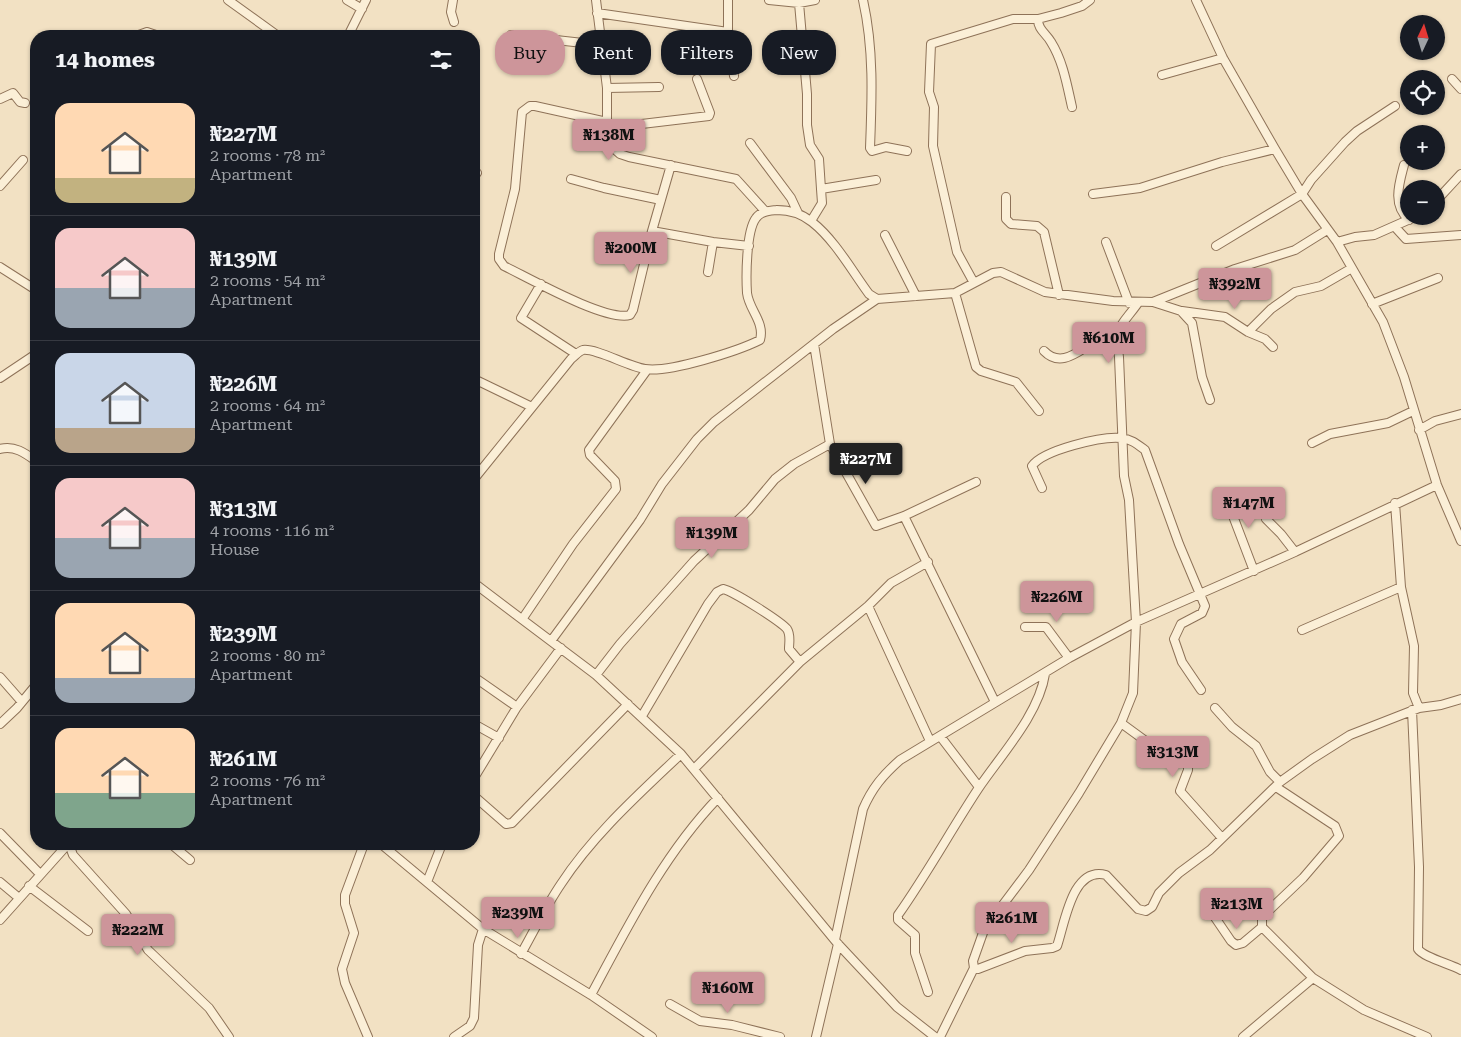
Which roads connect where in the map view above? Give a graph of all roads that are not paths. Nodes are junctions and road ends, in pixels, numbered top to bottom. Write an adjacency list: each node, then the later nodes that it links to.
1 (228, 0): 17 (street)
2 (347, 0): 13 (street)
3 (366, 0): 13 (street)
4 (453, 0): 16 (street)
5 (596, 0): 14 (street)
6 (728, 0): 21 (street)
7 (769, 0): 12 (street)
8 (815, 0): 12 (street)
9 (863, 0): 37 (street)
10 (1090, 0): 15 (street)
11 (1196, 0): 22 (street)
12 (799, 3): 45 (street)
13 (362, 9): 18 (street)
14 (597, 14): 19 (street); 20 (street)
15 (1038, 19): 33 (street); 70 (street)
16 (454, 22)
17 (270, 30)
18 (351, 30)
19 (599, 30)
20 (713, 30)
21 (728, 30)
22 (1223, 58): 24 (street); 36 (street)
23 (604, 75): 28 (street)
24 (1162, 75)
25 (697, 79): 34 (street)
26 (1452, 79): 29 (street)
27 (659, 87): 28 (street)
28 (606, 88): 34 (street)
29 (1461, 89)
30 (2, 95): 31 (street)
31 (25, 103)
32 (1394, 106): 48 (street)
33 (1072, 107)
34 (607, 125): 39 (street); 71 (street)
35 (750, 143): 53 (street)
36 (1275, 149): 47 (street); 48 (street)
37 (907, 150)
38 (23, 160): 44 (street)
39 (671, 165): 50 (street); 52 (street)
40 (1461, 174): 46 (street)
41 (571, 178): 50 (street)
42 (876, 180): 45 (street)
43 (1400, 180): 51 (street)
44 (0, 186)
45 (821, 189): 54 (street)
46 (1445, 191)
47 (1093, 194)
48 (1302, 194): 57 (street); 65 (street)
49 (1006, 197): 74 (street)
50 (661, 200): 58 (street)
51 (1400, 207)
52 (765, 211): 53 (street); 64 (street)
53 (798, 213): 54 (street)
54 (811, 221): 76 (street)
55 (1400, 224): 56 (street)
56 (1395, 227): 60 (street); 63 (street)
57 (1327, 230): 63 (street); 77 (street)
58 (652, 231): 61 (street); 71 (street)
59 (885, 234): 75 (street)
60 (1461, 235)
61 (713, 242): 64 (street); 68 (street)
62 (1106, 242): 78 (street)
63 (1337, 242): 67 (street)
64 (749, 246): 89 (street)
65 (1216, 246)
66 (0, 267): 72 (street)
67 (1352, 268): 80 (street); 82 (street)
68 (708, 272)
69 (1438, 278): 80 (street)
70 (974, 283): 73 (street); 74 (street)
71 (541, 284): 87 (street)
72 (30, 286)
73 (955, 293): 75 (street); 94 (street)
74 (1059, 295): 78 (street)
75 (916, 296): 76 (street)
76 (877, 298): 84 (street)
77 (1154, 302): 79 (street); 81 (street)
78 (1129, 303): 79 (street)
79 (1138, 304): 83 (street)
80 (1372, 304): 95 (street)
81 (1181, 311): 82 (street); 92 (street)
82 (1248, 332): 85 (street)
83 (1117, 340): 86 (street); 98 (street)
84 (814, 344): 100 (street); 123 (street)
85 (1273, 347)
86 (1044, 351)
87 (576, 354): 89 (street); 93 (street)
88 (30, 358): 90 (street)
89 (647, 370): 119 (street)
90 (0, 378)
91 (480, 382): 93 (street)
92 (1210, 400)
93 (532, 408): 103 (street)
94 (1039, 411)
95 (1413, 411): 97 (street); 99 (street)
96 (1461, 414): 97 (street)
97 (1419, 430): 105 (street)
98 (1122, 438): 106 (street); 117 (street); 120 (street)
99 (1312, 443)
100 (830, 444): 109 (street); 128 (street)
101 (0, 449): 102 (street)
102 (30, 457)
103 (480, 472)
104 (976, 482): 109 (street)
105 (1437, 485): 108 (street); 111 (street)
106 (1042, 488)
107 (1225, 495): 114 (street)
108 (1395, 503): 112 (street); 116 (street)
109 (904, 516): 113 (street)
110 (1266, 519): 112 (street)
111 (1461, 541)
112 (1295, 552): 114 (street)
113 (928, 562): 118 (street); 135 (street)
114 (1254, 571): 117 (street)
115 (480, 587): 119 (street)
116 (1401, 587): 122 (street); 139 (street)
117 (1200, 593): 120 (street); 131 (street)
118 (868, 606): 126 (street); 146 (street)
119 (523, 618): 123 (street)
120 (1136, 622): 125 (street); 141 (street)
121 (1025, 627): 125 (street)
122 (1302, 630)
123 (551, 641): 124 (street)
124 (561, 648): 128 (street); 137 (street)
125 (1069, 658): 127 (street)
126 (800, 662): 140 (street); 149 (street)
127 (1045, 674): 135 (street); 151 (street)
128 (596, 675): 136 (street)
129 (0, 677): 134 (street)
130 (480, 681): 137 (street)
131 (1201, 690)
132 (30, 693): 134 (street)
133 (1461, 699): 139 (street)
134 (22, 702): 142 (street)
135 (995, 702): 144 (street)
136 (628, 704): 140 (street); 153 (street)
137 (517, 707): 145 (street)
138 (1215, 708): 150 (street)
139 (1416, 709): 150 (street); 177 (street)
140 (642, 716): 147 (street)
141 (1121, 723): 155 (street); 176 (street)
142 (0, 724)
143 (480, 727): 145 (street)
144 (940, 736): 146 (street); 151 (street)
145 (499, 738): 148 (street)
146 (930, 741): 174 (street)
147 (681, 754): 149 (street); 175 (street)
148 (480, 768)
149 (695, 768): 152 (street)
150 (1278, 784): 155 (street); 171 (street)
151 (979, 787): 179 (street)
152 (718, 798): 174 (street); 180 (street)
153 (480, 801)
154 (0, 833): 164 (street)
155 (1222, 838): 176 (street)
156 (70, 850): 162 (street)
157 (179, 850): 163 (street)
158 (362, 850): 184 (street)
159 (389, 850): 166 (street)
160 (440, 850): 166 (street)
161 (60, 852): 162 (street); 164 (street)
162 (73, 856): 183 (street)
163 (190, 860)
164 (40, 874): 167 (street)
165 (0, 882): 168 (street)
166 (427, 882): 172 (street)
167 (29, 886): 168 (street); 173 (street)
168 (18, 898): 170 (street)
169 (1214, 916): 171 (street)
170 (0, 920)
171 (1262, 927): 178 (street)
172 (484, 929): 175 (street); 185 (street)
173 (88, 931)
174 (836, 942): 188 (street); 189 (street)
175 (521, 954): 180 (street)
176 (974, 968): 190 (street)
177 (1461, 970)
178 (1313, 978): 182 (street); 191 (street)
179 (928, 992)
180 (591, 995): 186 (street)
181 (670, 1004): 187 (street)
182 (1423, 1036)
183 (229, 1037)
184 (368, 1037)
185 (456, 1037)
186 (652, 1037)
187 (780, 1037)
188 (816, 1037)
189 (935, 1037)
190 (940, 1037)
191 (1243, 1037)

